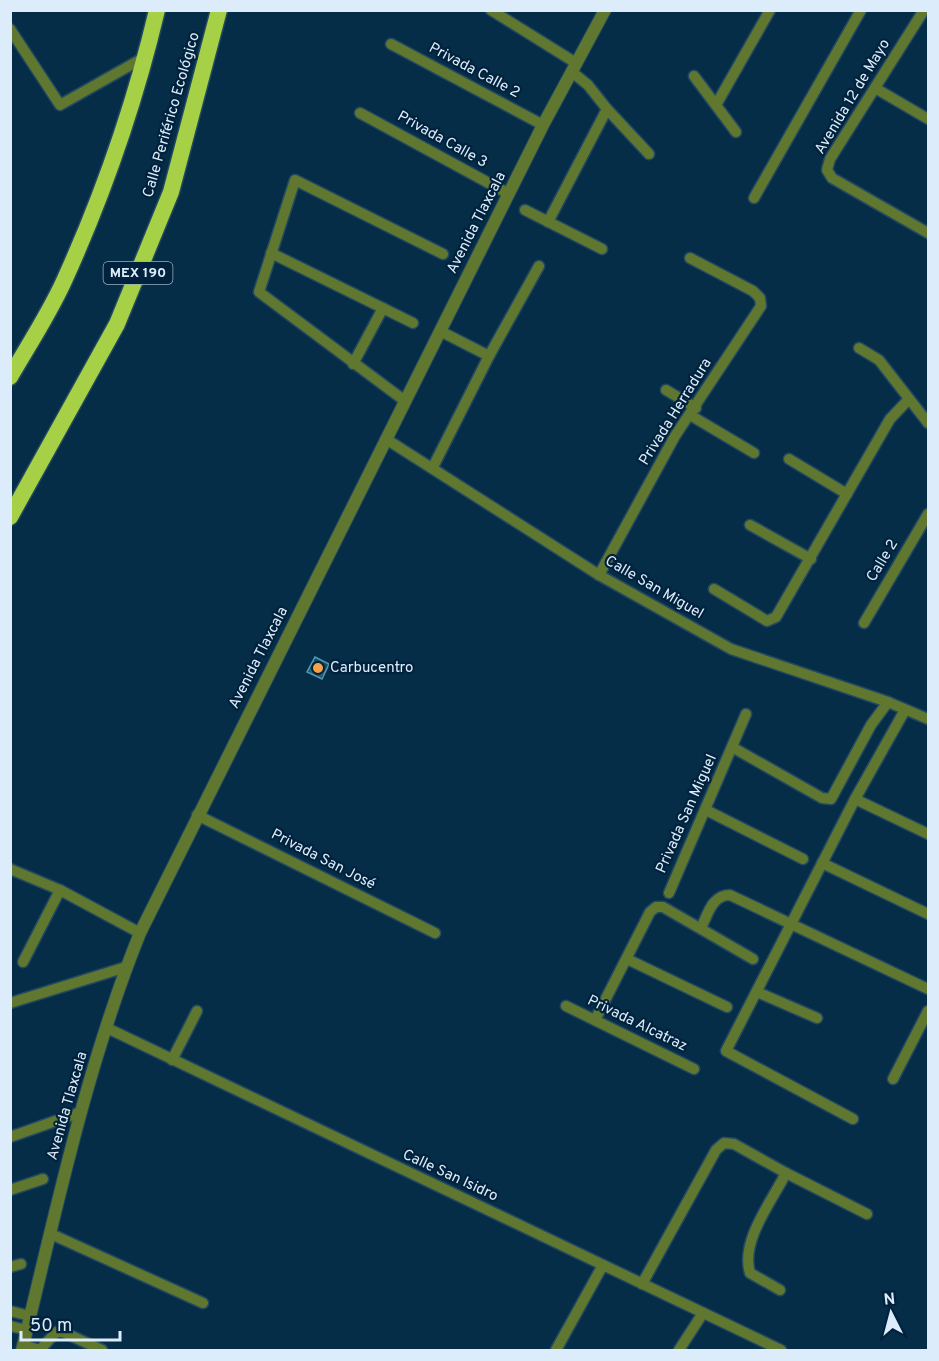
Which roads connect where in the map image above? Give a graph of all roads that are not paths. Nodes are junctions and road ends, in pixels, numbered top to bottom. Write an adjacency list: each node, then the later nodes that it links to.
1 (157, 10): 10 (highway)
2 (219, 10): 49 (highway, Calle Periférico Ecológico / MEX 190)
3 (491, 10): 11 (street)
4 (605, 10): 11 (street, Avenida Tlaxcala)
5 (770, 10): 14 (street)
6 (861, 10): 22 (street)
7 (924, 10): 13 (street, Avenida 12 de Mayo)
8 (10, 29): 10 (street)
9 (391, 44): 18 (street, Privada Calle 2)
10 (146, 56): 37 (highway)
11 (574, 67): 15 (street); 18 (street, Avenida Tlaxcala)
12 (694, 76): 14 (street)
13 (875, 88): 17 (street); 25 (street, Avenida 12 de Mayo)
14 (716, 105): 19 (street)
15 (607, 109): 20 (street); 24 (street)
16 (360, 113): 21 (street, Privada Calle 3)
17 (928, 119)
18 (543, 125): 21 (street, Avenida Tlaxcala)
19 (736, 132)
20 (649, 153)
21 (509, 194): 33 (street, Avenida Tlaxcala)
22 (754, 198)
23 (525, 210): 24 (street)
24 (548, 222): 26 (street)
25 (928, 233)
26 (602, 249)
27 (271, 253): 28 (street); 31 (street); 36 (street)
28 (443, 254)
29 (690, 258): 41 (street, Privada Herradura)
30 (539, 266): 35 (street)
31 (383, 308): 32 (street); 36 (street)
32 (413, 323)
33 (440, 331): 35 (street); 40 (street, Avenida Tlaxcala)
34 (860, 348): 39 (street)
35 (489, 356): 46 (street)
36 (353, 364): 40 (street)
37 (10, 377)
38 (666, 390): 41 (street)
39 (909, 399): 42 (street); 47 (street)
40 (405, 401): 43 (street, Avenida Tlaxcala)
41 (693, 411): 44 (street); 52 (street, Privada Herradura)
42 (928, 423)
43 (386, 439): 46 (street, Calle San Miguel); 62 (street, Avenida Tlaxcala)
44 (754, 453)
45 (789, 459): 47 (street)
46 (433, 467): 52 (street, Calle San Miguel)
47 (848, 494): 51 (street)
48 (928, 514): 54 (street, Calle 2)
49 (10, 517)
50 (750, 525): 51 (street)
51 (811, 560): 53 (street)
52 (599, 575): 55 (street, Calle San Miguel)
53 (714, 589)
54 (864, 623)
55 (888, 702): 56 (street, Calle San Miguel); 59 (street, Privada San Miguel)
56 (906, 710): 58 (street, Calle San Miguel); 60 (street)
57 (746, 714): 59 (street, Privada San Miguel)
58 (928, 719)
59 (732, 747): 61 (street, Privada San Miguel)
60 (855, 799): 63 (street); 65 (street)
61 (706, 810): 64 (street); 68 (street, Privada San Miguel)
62 (197, 815): 72 (street, Avenida Tlaxcala); 73 (street, Privada San José)
63 (928, 834)
64 (803, 859)
65 (822, 863): 69 (street); 70 (street)
66 (10, 869): 67 (street)
67 (60, 890): 72 (street); 76 (street)
68 (669, 893)
69 (928, 915)
70 (792, 925): 71 (street); 78 (street); 79 (street)
71 (701, 928): 74 (street); 75 (street)
72 (140, 933): 77 (street, Avenida Tlaxcala)
73 (435, 933)
74 (627, 959): 82 (street); 86 (street)
75 (753, 959)
76 (23, 962)
77 (121, 969): 80 (street); 87 (street, Avenida Tlaxcala)
78 (928, 989)
79 (757, 992): 85 (street); 92 (street)
80 (10, 1003)
81 (566, 1006): 86 (street, Privada Alcatraz)
82 (727, 1007)
83 (197, 1011): 88 (street)
84 (928, 1011): 90 (street)
85 (817, 1018)
86 (595, 1020): 89 (street, Privada Alcatraz)
87 (107, 1028): 88 (street, Calle San Isidro); 91 (street, Avenida Tlaxcala)
88 (172, 1060): 99 (street, Calle San Isidro)
89 (694, 1069)
90 (893, 1079)
91 (81, 1112): 93 (street); 98 (street, Avenida Tlaxcala)
92 (853, 1119)
93 (10, 1137)
94 (786, 1173): 97 (street); 100 (street); 101 (street)
95 (43, 1179): 96 (street)
96 (10, 1190)
97 (867, 1214)
98 (51, 1233): 102 (street); 105 (street, Avenida Tlaxcala)
99 (603, 1265): 100 (street, Calle San Isidro); 110 (street)
100 (642, 1284): 104 (street, Calle San Isidro)
101 (780, 1290)
102 (203, 1303)
103 (10, 1311): 105 (street)
104 (703, 1313): 111 (street); 112 (street, Calle San Isidro)
105 (30, 1316): 107 (street, Avenida Tlaxcala)
106 (10, 1326): 107 (street)
107 (27, 1330): 108 (street, Avenida Tlaxcala)
108 (30, 1349): 109 (street)
109 (102, 1350)
110 (556, 1350)
111 (679, 1350)
112 (781, 1350)

